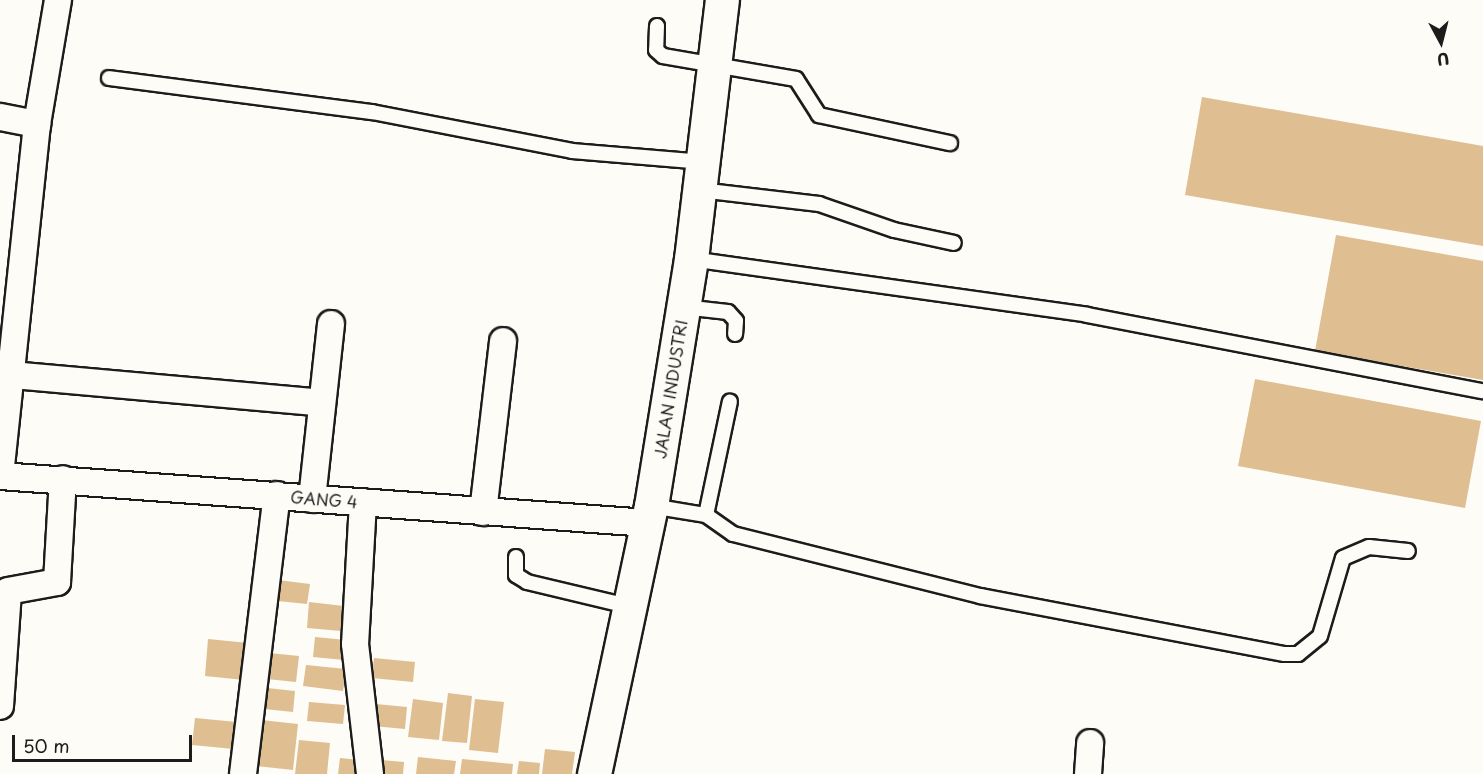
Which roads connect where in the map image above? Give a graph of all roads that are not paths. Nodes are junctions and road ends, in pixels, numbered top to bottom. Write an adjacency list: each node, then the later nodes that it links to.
1 (58, 0): 7 (street)
2 (722, 0): 4 (street, JALAN INDUSTRI)
3 (657, 26): 4 (lane)
4 (714, 62): 8 (lane); 9 (street, JALAN INDUSTRI)
5 (109, 78): 9 (lane)
6 (0, 117): 7 (street)
7 (37, 124): 12 (street)
8 (950, 143)
9 (702, 176): 10 (lane); 11 (street, JALAN INDUSTRI)
10 (954, 243)
11 (691, 260): 13 (street, JALAN INDUSTRI); 18 (lane)
12 (10, 266): 17 (street)
13 (683, 307): 15 (lane); 27 (street, JALAN INDUSTRI)
14 (331, 324): 20 (street)
15 (735, 334)
16 (503, 340): 26 (street)
17 (5, 374): 20 (street); 21 (street)
18 (1483, 391)
19 (730, 400): 28 (lane)
20 (322, 404): 24 (street)
21 (0, 476): 22 (street, GANG 4)
22 (63, 479): 23 (street, GANG 4); 32 (street)
23 (277, 495): 24 (street, GANG 4); 34 (street)
24 (312, 499): 25 (street, GANG 4)
25 (363, 502): 26 (street, GANG 4); 35 (street)
26 (483, 512): 27 (street, GANG 4)
27 (649, 514): 28 (lane); 31 (street, JALAN INDUSTRI)
28 (706, 515): 29 (lane)
29 (1408, 551)
30 (516, 557): 31 (lane)
31 (628, 606): 36 (street, JALAN INDUSTRI)
32 (0, 706)
33 (1090, 744): 37 (street)
34 (243, 774)
35 (370, 774)
36 (594, 774)
37 (1088, 774)

